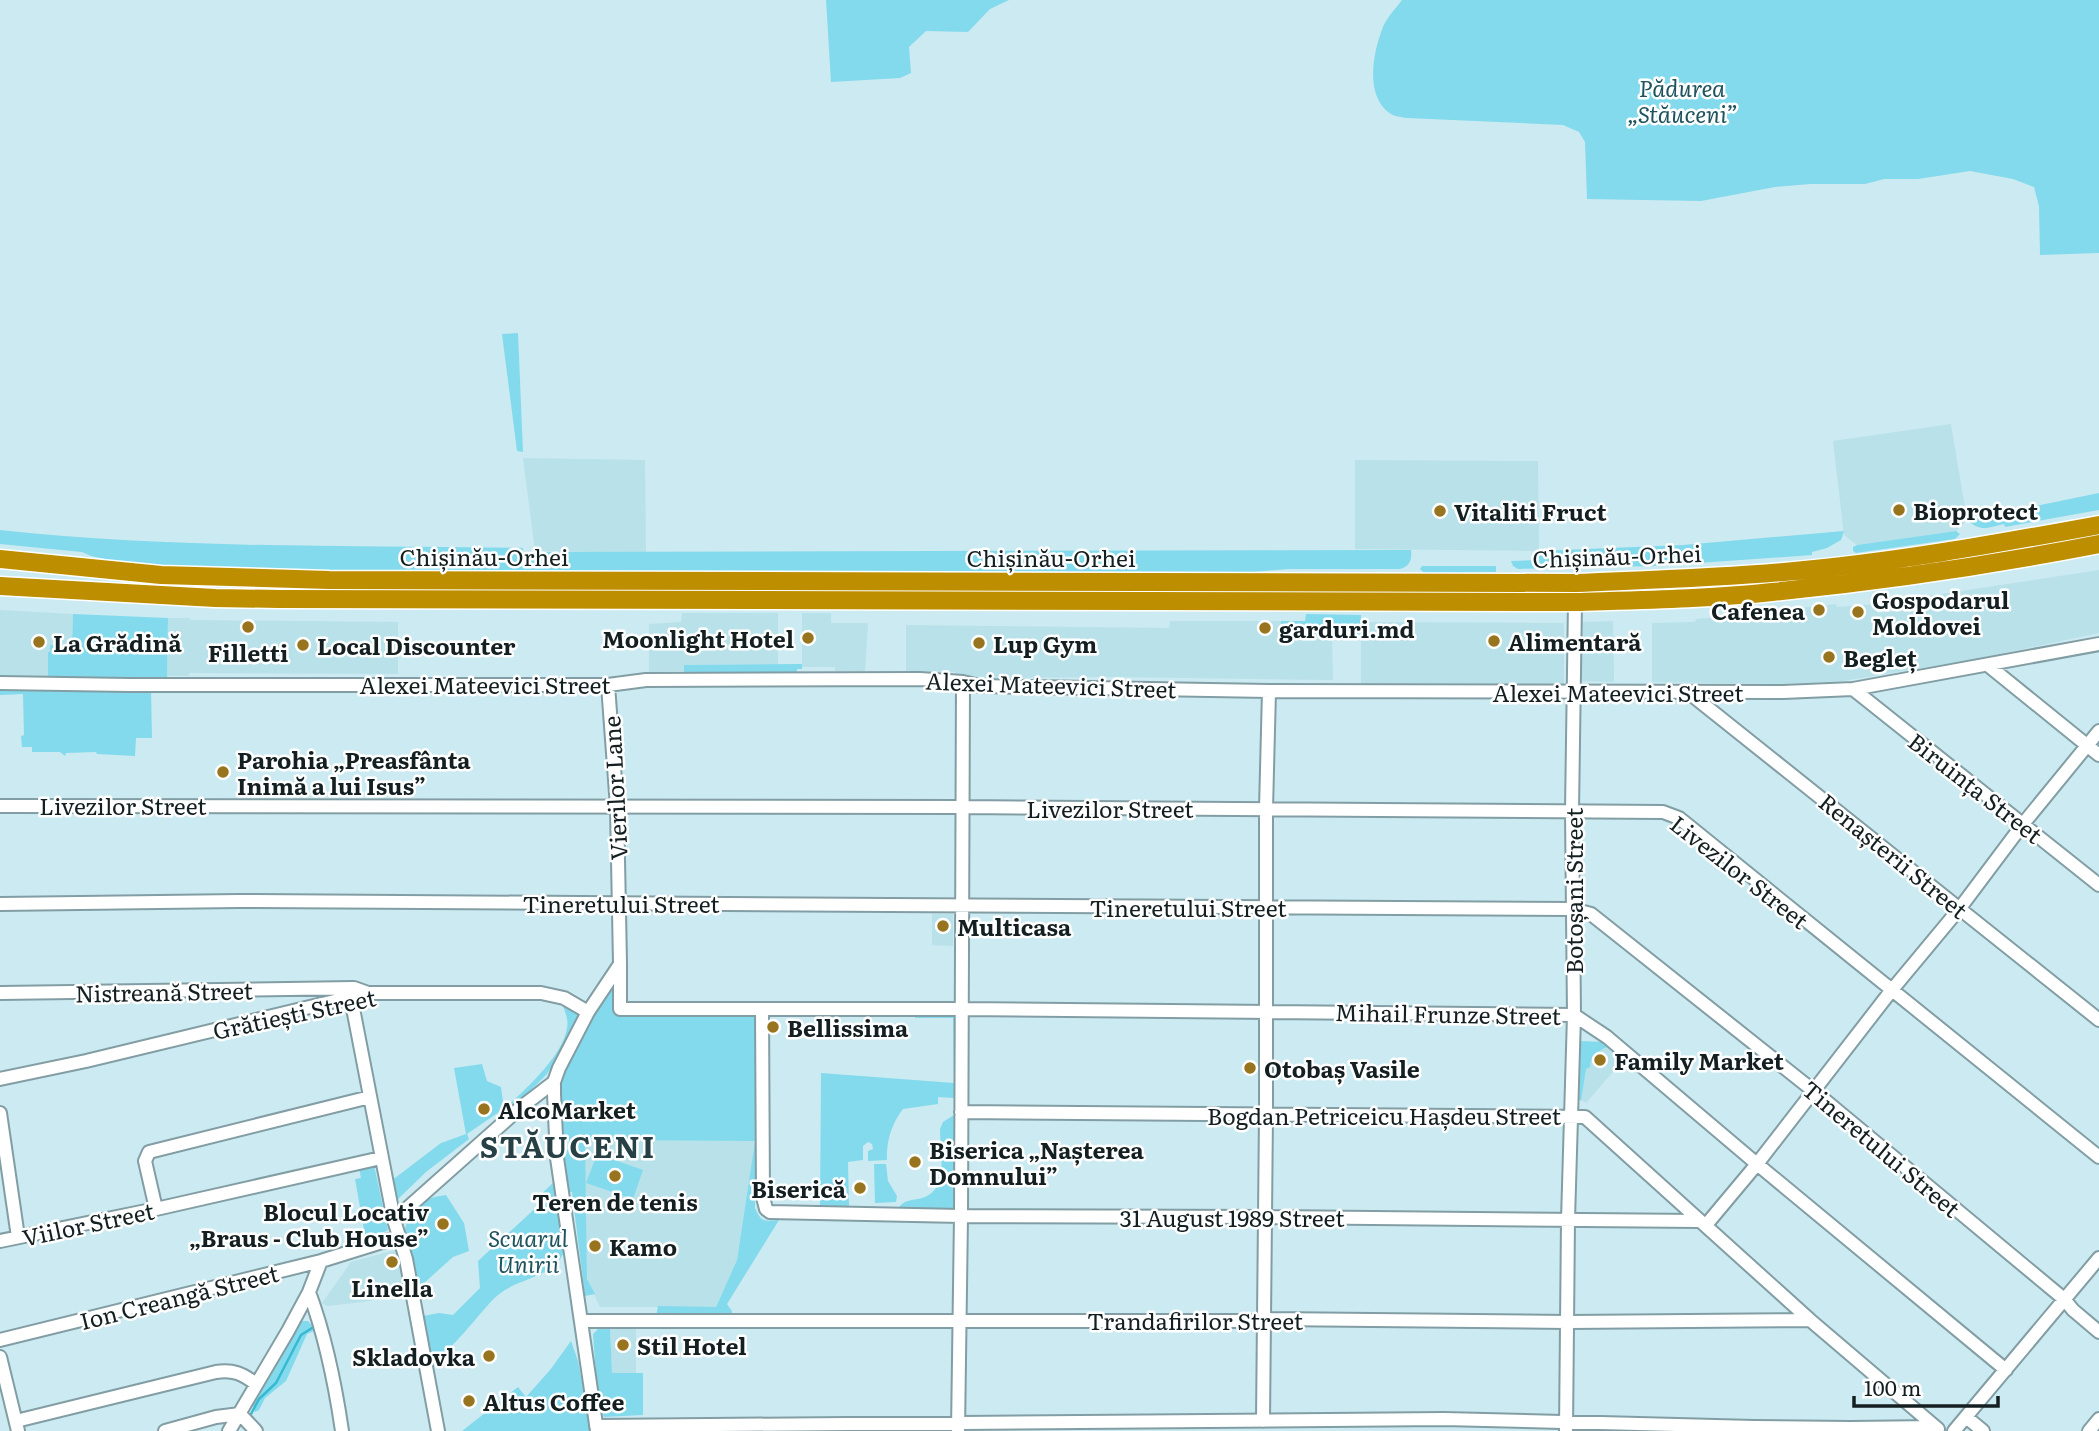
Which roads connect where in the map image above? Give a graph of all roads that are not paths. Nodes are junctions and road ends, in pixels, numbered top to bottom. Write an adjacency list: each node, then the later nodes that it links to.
1 (2099, 524): 3 (highway, Chișinău-Orhei)
2 (2099, 544): 5 (highway, Chișinău-Orhei)
3 (0, 559)
4 (0, 586): 5 (highway, Chișinău-Orhei)
5 (1575, 602): 13 (street, Botoșani Street)
6 (2099, 644): 7 (street, Alexei Mateevici Street)
7 (1989, 666): 11 (street, Alexei Mateevici Street); 16 (street)
8 (963, 682): 10 (street, Alexei Mateevici Street); 12 (street, Alexei Mateevici Street); 20 (street)
9 (0, 683): 10 (street, Alexei Mateevici Street)
10 (608, 685): 19 (street, Vierilor Lane)
11 (1853, 689): 14 (street, Alexei Mateevici Street); 23 (street, Biruința Street)
12 (1269, 691): 13 (street, Alexei Mateevici Street); 21 (street)
13 (1574, 692): 14 (street, Alexei Mateevici Street); 22 (street, Botoșani Street)
14 (1688, 692): 29 (street, Renașterii Street)
15 (2099, 731): 16 (street)
16 (2087, 746): 17 (street); 23 (street)
17 (2099, 755)
18 (0, 806): 19 (street, Livezilor Street)
19 (617, 807): 20 (street, Livezilor Street); 25 (street, Vierilor Lane)
20 (963, 807): 21 (street, Livezilor Street); 27 (street)
21 (1266, 809): 22 (street, Livezilor Street); 28 (street)
22 (1572, 811): 30 (street, Botoșani Street); 32 (street, Livezilor Street)
23 (2023, 824): 24 (street, Biruința Street); 29 (street)
24 (2099, 885)
25 (619, 903): 26 (street, Tineretului Street); 27 (street, Tineretului Street); 31 (street, Vierilor Lane)
26 (0, 904)
27 (963, 906): 28 (street, Tineretului Street); 37 (street)
28 (1265, 908): 30 (street, Tineretului Street); 38 (street)
29 (1960, 908): 32 (street); 41 (street, Renașterii Street)
30 (1573, 909): 40 (street, Botoșani Street); 44 (street, Tineretului Street)
31 (620, 964): 36 (street, Mihail Frunze Street); 39 (street)
32 (1891, 991): 44 (street); 50 (street, Livezilor Street)
33 (0, 993): 34 (street, Nistreană Street)
34 (368, 993): 35 (street, Grătiești Street); 39 (street, Grătiești Street)
35 (351, 998): 42 (street, Grătiești Street); 45 (street)
36 (762, 1009): 37 (street, Mihail Frunze Street); 54 (street, 31 August 1989 Street)
37 (962, 1009): 38 (street, Mihail Frunze Street); 46 (street)
38 (1265, 1011): 40 (street, Mihail Frunze Street); 48 (street)
39 (588, 1012): 43 (street)
40 (1574, 1015): 49 (street, Botoșani Street); 52 (street, Mihail Frunze Street)
41 (2099, 1020)
42 (0, 1079)
43 (554, 1083): 56 (street); 69 (street)
44 (1815, 1091): 52 (street); 65 (street, Tineretului Street)
45 (370, 1097): 51 (street); 53 (street)
46 (961, 1112): 48 (street, Bogdan Petriceicu Hașdeu Street); 54 (street)
47 (0, 1113): 59 (street)
48 (1266, 1114): 49 (street, Bogdan Petriceicu Hașdeu Street); 55 (street)
49 (1571, 1116): 57 (street, Botoșani Street); 58 (street, Bogdan Petriceicu Hașdeu Street)
50 (2099, 1157)
51 (381, 1158): 53 (street, Viilor Street); 56 (street)
52 (1757, 1164): 58 (street); 74 (street, Mihail Frunze Street)
53 (156, 1209): 59 (street, Viilor Street)
54 (961, 1216): 55 (street, 31 August 1989 Street); 67 (street)
55 (1265, 1217): 57 (street, 31 August 1989 Street); 66 (street)
56 (394, 1220): 60 (street)
57 (1568, 1220): 58 (street, 31 August 1989 Street); 70 (street, Botoșani Street)
58 (1703, 1223): 68 (street, Bogdan Petriceicu Hașdeu Street)
59 (18, 1237): 61 (street, Viilor Street)
60 (398, 1237): 63 (street, Ion Creangă Street); 90 (street)
61 (0, 1241)
62 (2099, 1258): 65 (street)
63 (321, 1261): 64 (street); 72 (street, Ion Creangă Street)
64 (309, 1292): 75 (street); 89 (street)
65 (2064, 1299): 71 (street, Tineretului Street); 74 (street)
66 (1263, 1319): 67 (street, Trandafirilor Street); 70 (street, Trandafirilor Street); 79 (street)
67 (960, 1320): 69 (street, Trandafirilor Street); 82 (street)
68 (1810, 1320): 70 (street, Trandafirilor Street); 85 (street, Bogdan Petriceicu Hașdeu Street)
69 (581, 1321): 84 (street)
70 (1568, 1322): 83 (street, Botoșani Street)
71 (2099, 1332)
72 (0, 1340)
73 (0, 1357): 80 (street)
74 (2006, 1370): 77 (street)
75 (256, 1384): 76 (street); 80 (street)
76 (240, 1414): 86 (street); 87 (street); 88 (street)
77 (1966, 1417): 91 (street); 92 (street)
78 (2099, 1419): 93 (street)
79 (1263, 1421): 81 (street); 82 (street)
80 (17, 1426)
81 (1335, 1426): 83 (street)
82 (958, 1427): 84 (street)
83 (1566, 1427): 85 (street)
84 (597, 1429)
85 (1938, 1429)
86 (165, 1431)
87 (229, 1431)
88 (256, 1431)
89 (342, 1431)
90 (438, 1431)
91 (1954, 1431)
92 (1983, 1431)
93 (2089, 1431)

